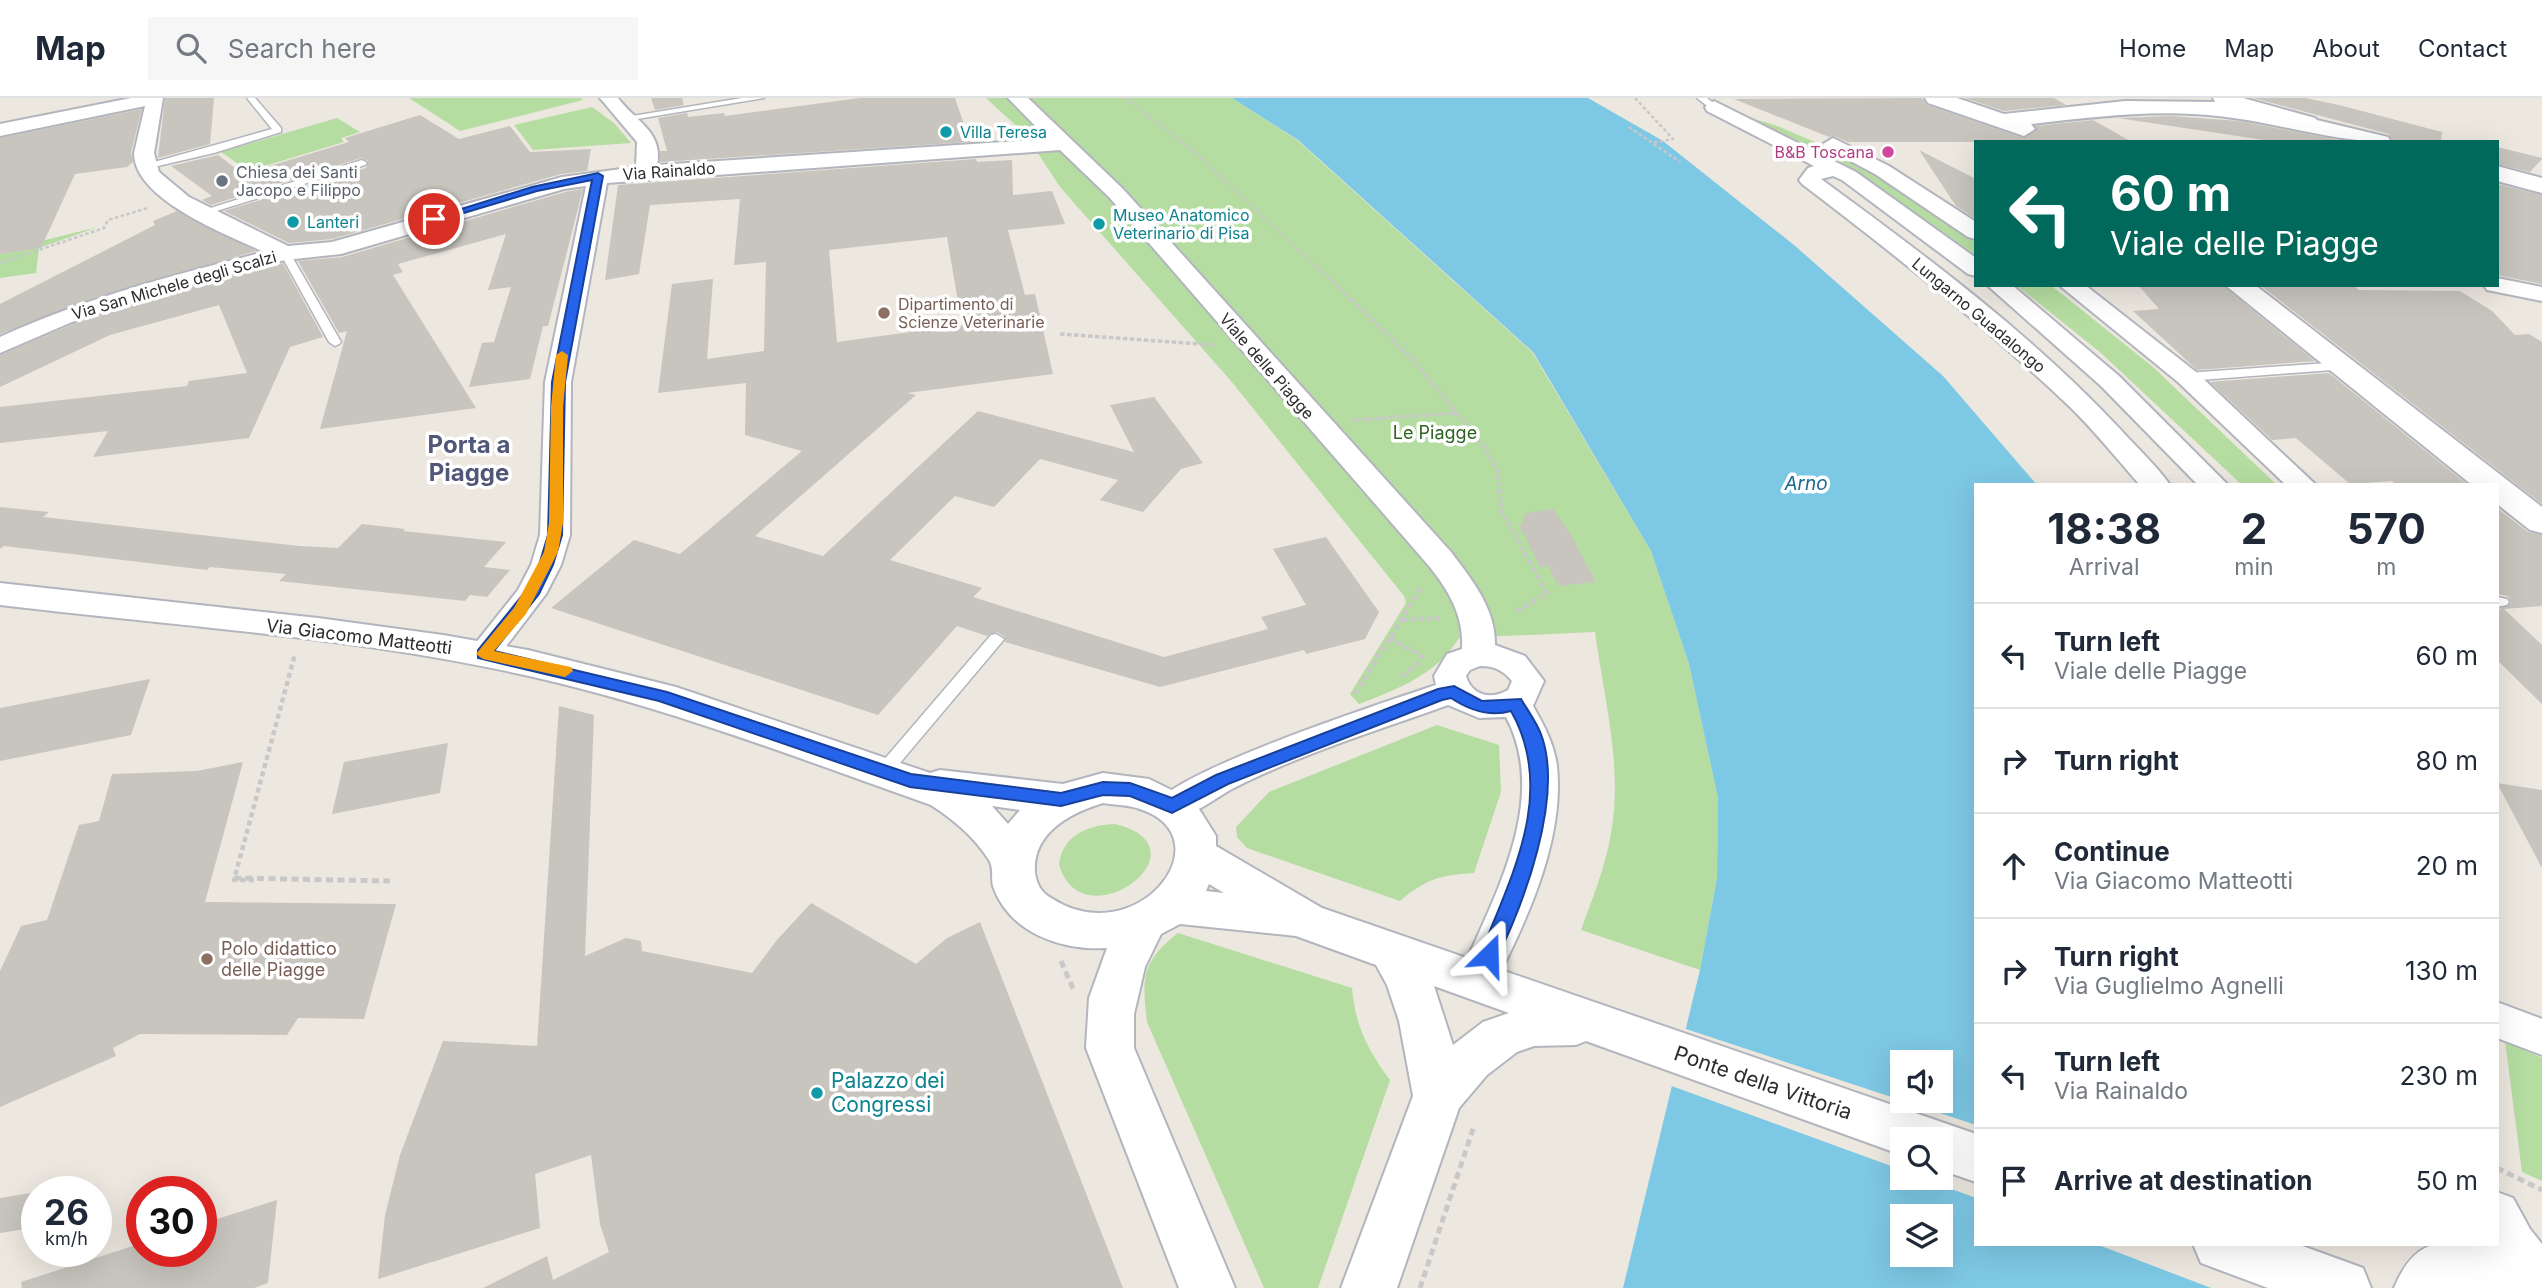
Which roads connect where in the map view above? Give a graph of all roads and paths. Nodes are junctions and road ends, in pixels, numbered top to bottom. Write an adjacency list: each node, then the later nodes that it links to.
1 (154, 98): 16 (street); 23 (street)
2 (609, 98): 12 (street)
3 (760, 98): 12 (lane)
4 (1017, 98): 20 (street, Viale delle Piagge)
5 (1125, 98): 46 (path)
6 (1635, 98): 19 (path)
7 (1936, 98): 13 (main road)
8 (1979, 98): 13 (main road)
9 (2222, 98): 15 (street)
10 (251, 99): 23 (lane)
11 (1708, 103): 24 (street, Lungarno Guadalongo); 31 (street, Lungarno Guadalongo)
12 (625, 118): 25 (street)
13 (2018, 124): 15 (main road); 17 (main road)
14 (1629, 127): 19 (path)
15 (2324, 127): 18 (main road)
16 (0, 130)
17 (2044, 140)
18 (2373, 140)
19 (1652, 143): 21 (path)
20 (1063, 144): 25 (street, Via Rainaldo); 66 (street, Viale delle Piagge)
21 (1680, 162)
22 (362, 163): 30 (lane)
23 (145, 166): 29 (street, Via San Michele degli Scalzi)
24 (1833, 170): 34 (street, Lungarno Guadalongo); 48 (street, Lungarno Guadalongo)
25 (645, 172): 27 (street, Via Rainaldo)
26 (2499, 174): 28 (main road)
27 (598, 176): 32 (street, Via Rainaldo); 65 (street)
28 (2542, 186)
29 (177, 198): 30 (street, Via San Michele degli Scalzi); 33 (path)
30 (203, 212): 32 (street, Via San Michele degli Scalzi)
31 (1974, 231)
32 (285, 253): 42 (lane); 43 (street, Via San Michele degli Scalzi)
33 (0, 263)
34 (1974, 268)
35 (2499, 286): 39 (street)
36 (1999, 287): 49 (street, Lungarno Guadalongo)
37 (2073, 287): 45 (street)
38 (2241, 287): 44 (main road)
39 (2542, 294)
40 (1060, 334): 41 (path)
41 (1213, 335)
42 (335, 342)
43 (0, 346)
44 (2341, 366): 45 (lane); 51 (main road)
45 (2187, 377): 50 (street)
46 (1457, 413): 47 (path); 57 (path)
47 (1354, 420)
48 (2154, 483)
49 (2212, 483)
50 (2300, 483)
51 (2490, 483)
52 (2499, 490): 53 (main road)
53 (2542, 523)
54 (1427, 578): 59 (path)
55 (0, 594): 65 (main road, Via Giacomo Matteotti)
56 (1438, 607): 58 (path)
57 (1517, 611)
58 (1440, 618): 59 (path); 60 (path)
59 (1401, 620): 61 (path)
60 (1441, 627)
61 (1390, 638): 67 (path); 70 (path)
62 (996, 639): 72 (lane)
63 (297, 652): 77 (path)
64 (1431, 652): 67 (path)
65 (483, 654): 72 (main road, Via Giacomo Matteotti)
66 (1478, 655): 69 (street); 71 (street)
67 (1424, 658): 68 (path)
68 (1392, 682)
69 (1454, 691): 71 (street); 74 (street)
70 (1362, 694)
71 (1515, 703): 82 (street)
72 (896, 776): 73 (main road, Via Giacomo Matteotti); 76 (main road, Via Giacomo Matteotti)
73 (1061, 799): 74 (main road); 76 (main road)
74 (1172, 806): 75 (main road)
75 (1198, 856): 79 (main road); 80 (main road)
76 (1013, 858): 78 (main road)
77 (390, 881)
78 (1035, 911): 79 (main road); 83 (path)
79 (1158, 914): 80 (main road); 95 (main road)
80 (1306, 921): 81 (main road, Ponte della Vittoria)
81 (1392, 951): 85 (main road, Ponte della Vittoria); 87 (main road)
82 (1489, 955)
83 (1075, 993)
84 (2499, 1021): 86 (street)
85 (1603, 1026): 87 (main road); 88 (main road, Ponte della Vittoria)
86 (2542, 1037)
87 (1457, 1110): 96 (main road); 97 (path)
88 (1890, 1127)
89 (1953, 1150): 90 (main road)
90 (1974, 1157)
91 (2499, 1218): 94 (street)
92 (2226, 1246): 98 (main road)
93 (2442, 1265): 94 (main road)
94 (2539, 1276)
95 (1207, 1288)
96 (1370, 1288)
97 (1420, 1288)
98 (2343, 1288)

